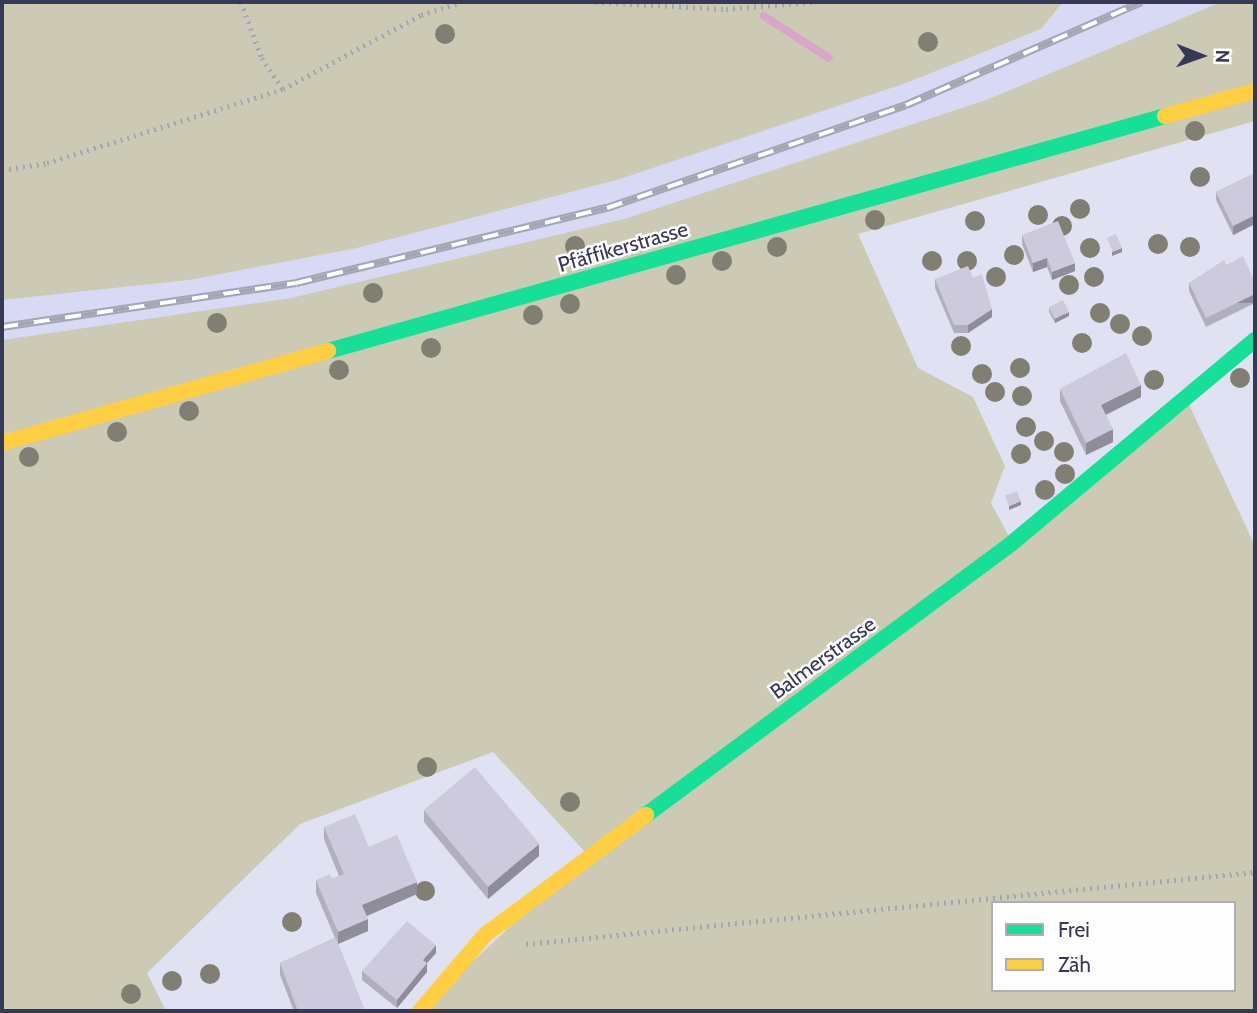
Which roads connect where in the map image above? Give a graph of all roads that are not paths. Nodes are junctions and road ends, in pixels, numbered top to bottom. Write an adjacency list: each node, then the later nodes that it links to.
1 (1255, 91): 3 (main road, Pfäffikerstrasse)
2 (1255, 340): 4 (main road, Balmerstrasse)
3 (2, 443)
4 (420, 1011)

